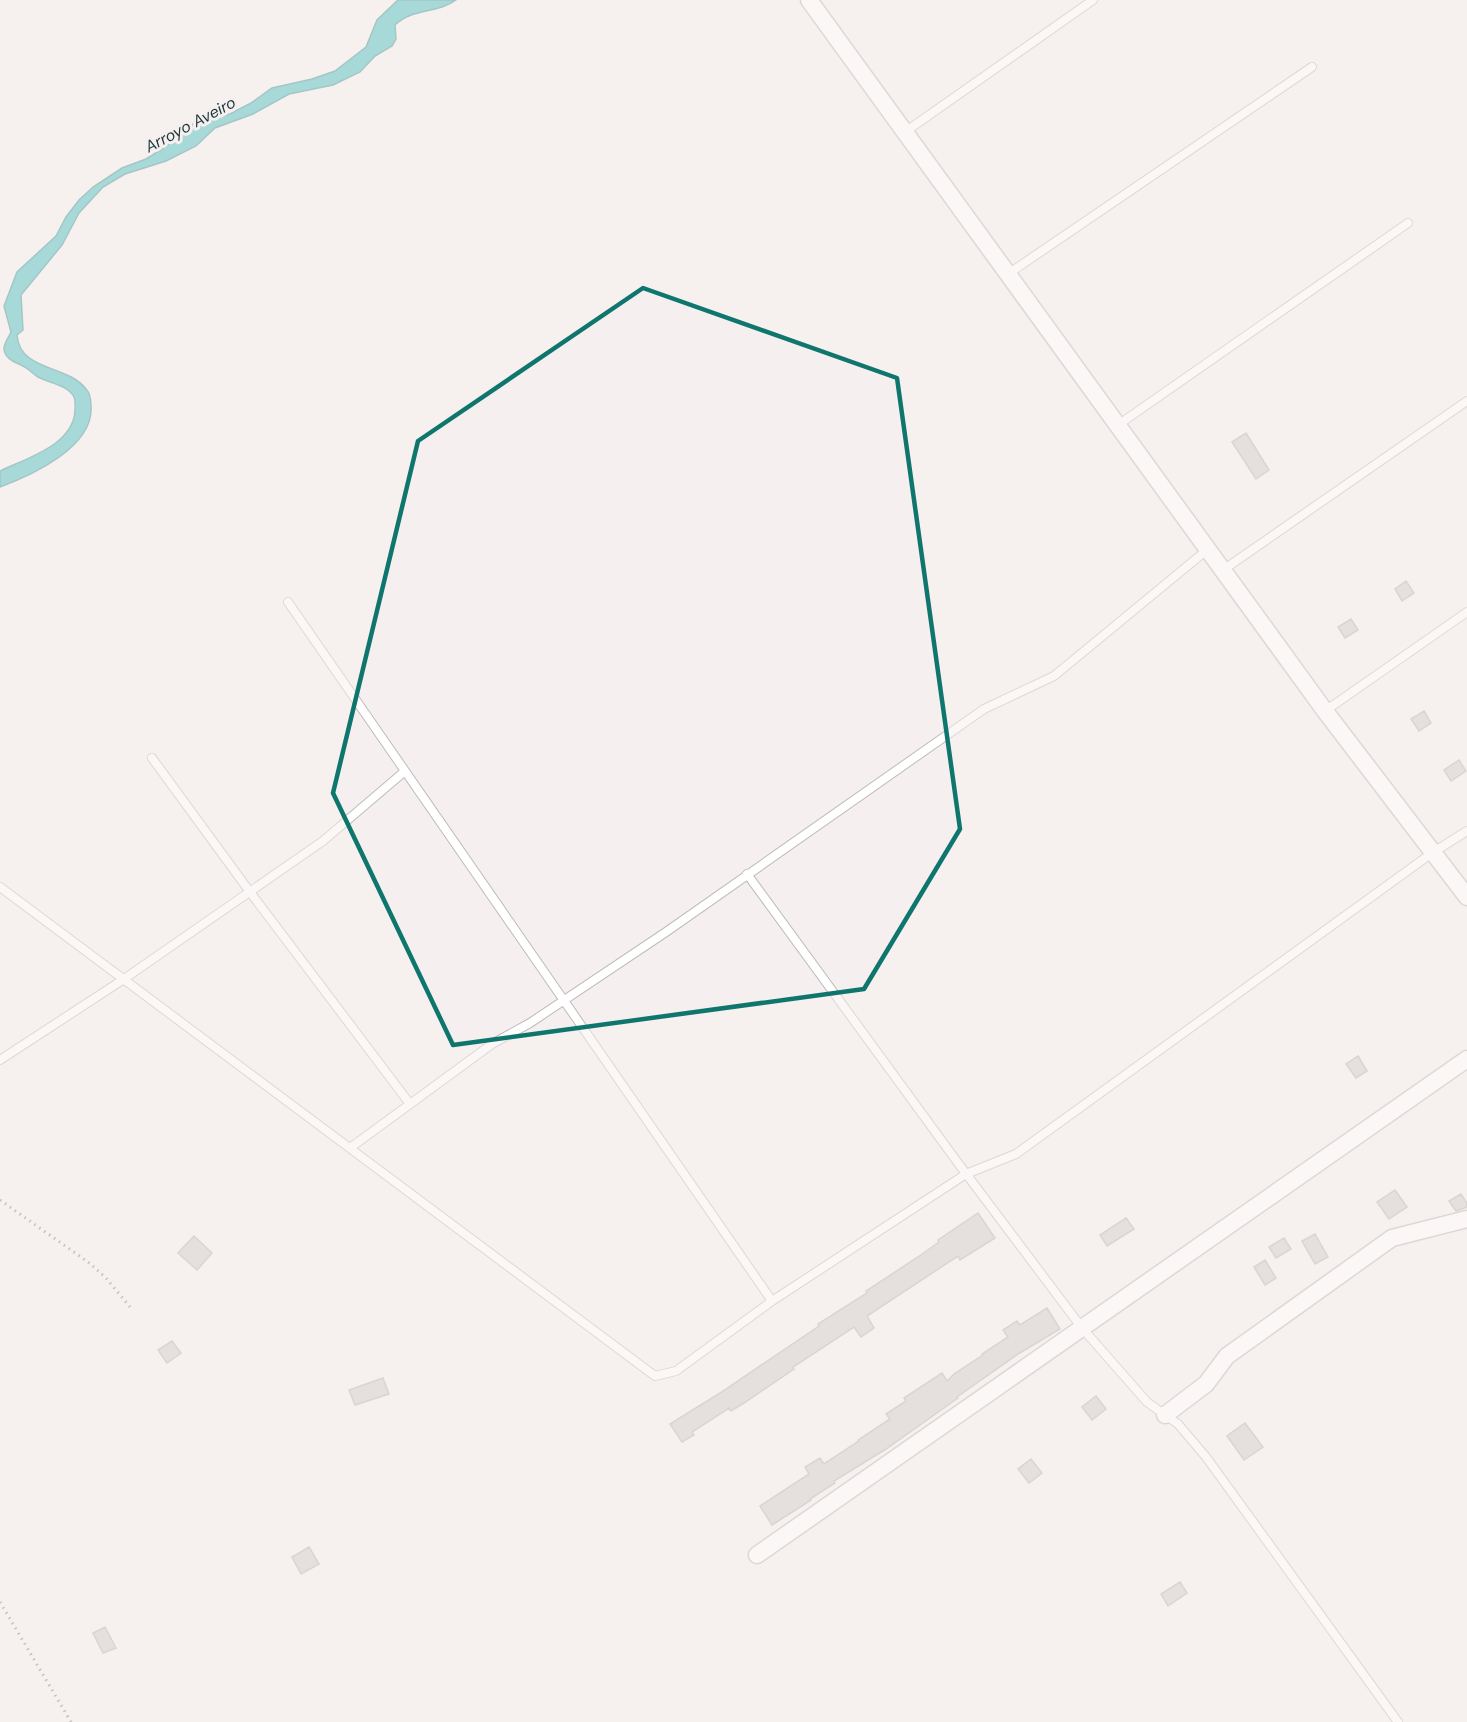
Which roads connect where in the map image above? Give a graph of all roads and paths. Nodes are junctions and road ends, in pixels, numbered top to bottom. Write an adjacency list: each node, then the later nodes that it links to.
1 (809, 0): 4 (street)
2 (1093, 0): 4 (lane)
3 (1312, 67): 6 (lane)
4 (905, 132): 6 (street)
5 (1408, 223): 8 (lane)
6 (1008, 274): 8 (street)
7 (1467, 401): 10 (lane)
8 (1118, 425): 9 (street)
9 (1208, 549): 10 (street); 18 (lane)
10 (1223, 570): 13 (street)
11 (288, 602): 15 (lane)
12 (1467, 612): 13 (lane)
13 (1325, 711): 17 (street)
14 (152, 758): 20 (lane)
15 (405, 771): 20 (lane); 23 (lane)
16 (1467, 831): 17 (lane)
17 (1432, 853): 21 (street); 28 (lane)
18 (747, 874): 23 (lane); 28 (lane)
19 (0, 887): 22 (lane)
20 (250, 892): 22 (lane); 26 (lane)
21 (1467, 897)
22 (124, 979): 25 (lane); 27 (lane)
23 (564, 1000): 26 (lane); 31 (lane)
24 (1467, 1059): 33 (street)
25 (0, 1060)
26 (410, 1104): 27 (lane)
27 (350, 1149): 31 (lane)
28 (966, 1174): 31 (lane); 33 (lane)
29 (0, 1200): 32 (path)
30 (1467, 1219): 34 (street)
31 (772, 1301)
32 (130, 1307)
33 (1082, 1328): 34 (lane); 35 (street)
34 (1165, 1415): 38 (lane)
35 (757, 1555)
36 (0, 1602): 37 (path)
37 (71, 1722)
38 (1398, 1722)

